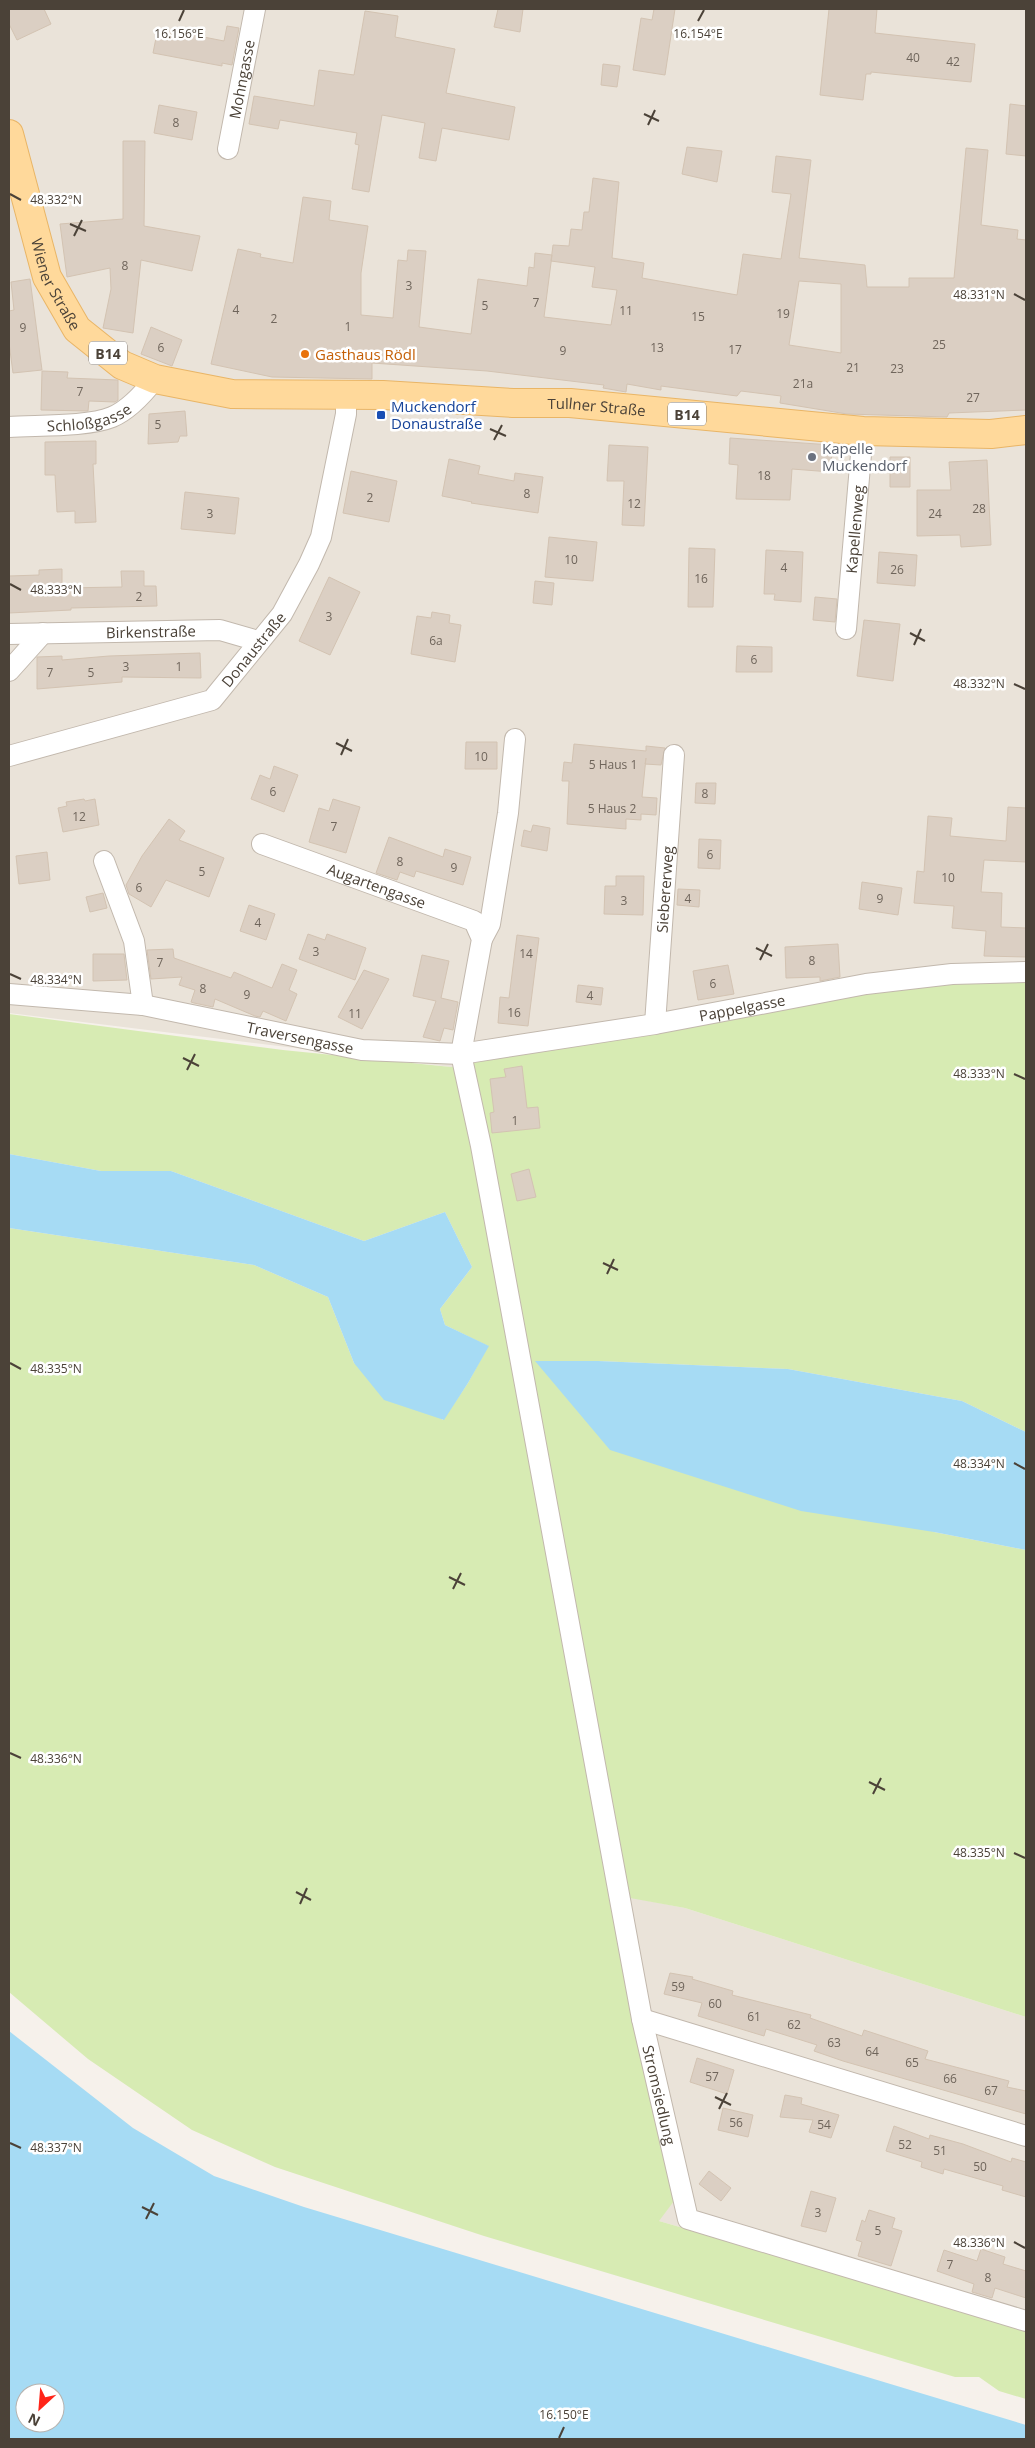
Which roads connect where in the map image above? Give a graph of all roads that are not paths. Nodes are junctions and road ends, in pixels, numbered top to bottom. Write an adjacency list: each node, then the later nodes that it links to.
1 (255, 9): 3 (street, Mohngasse)
2 (9, 134): 4 (main road, Wiener Straße / B14)
3 (228, 149)
4 (13, 164): 5 (main road, Wiener Straße / B14)
5 (155, 379): 6 (main road, Wiener Straße / B14); 7 (street, Schloßgasse)
6 (346, 394): 9 (main road, Tullner Straße / B14); 13 (street, Donaustraße)
7 (9, 427)
8 (1026, 430): 9 (main road, Tullner Straße / B14)
9 (863, 431): 10 (street, Kapellenweg)
10 (846, 629)
11 (43, 633): 12 (street, Birkenstraße); 13 (street, Birkenstraße); 14 (street)
12 (9, 634)
13 (258, 641): 16 (street, Donaustraße)
14 (9, 671)
15 (515, 739): 20 (street)
16 (9, 756)
17 (674, 756): 24 (street, Siebererweg)
18 (262, 844): 20 (street, Augartengasse)
19 (104, 861): 23 (street)
20 (482, 939): 25 (street)
21 (1026, 972): 24 (street, Pappelgasse)
22 (9, 994): 23 (street, Traversengasse)
23 (143, 1005): 25 (street, Traversengasse)
24 (656, 1024): 25 (street, Pappelgasse)
25 (461, 1054): 26 (street)
26 (642, 2019): 27 (street, Stromsiedlung); 28 (street, Stromsiedlung)
27 (1026, 2136)
28 (1026, 2321)

